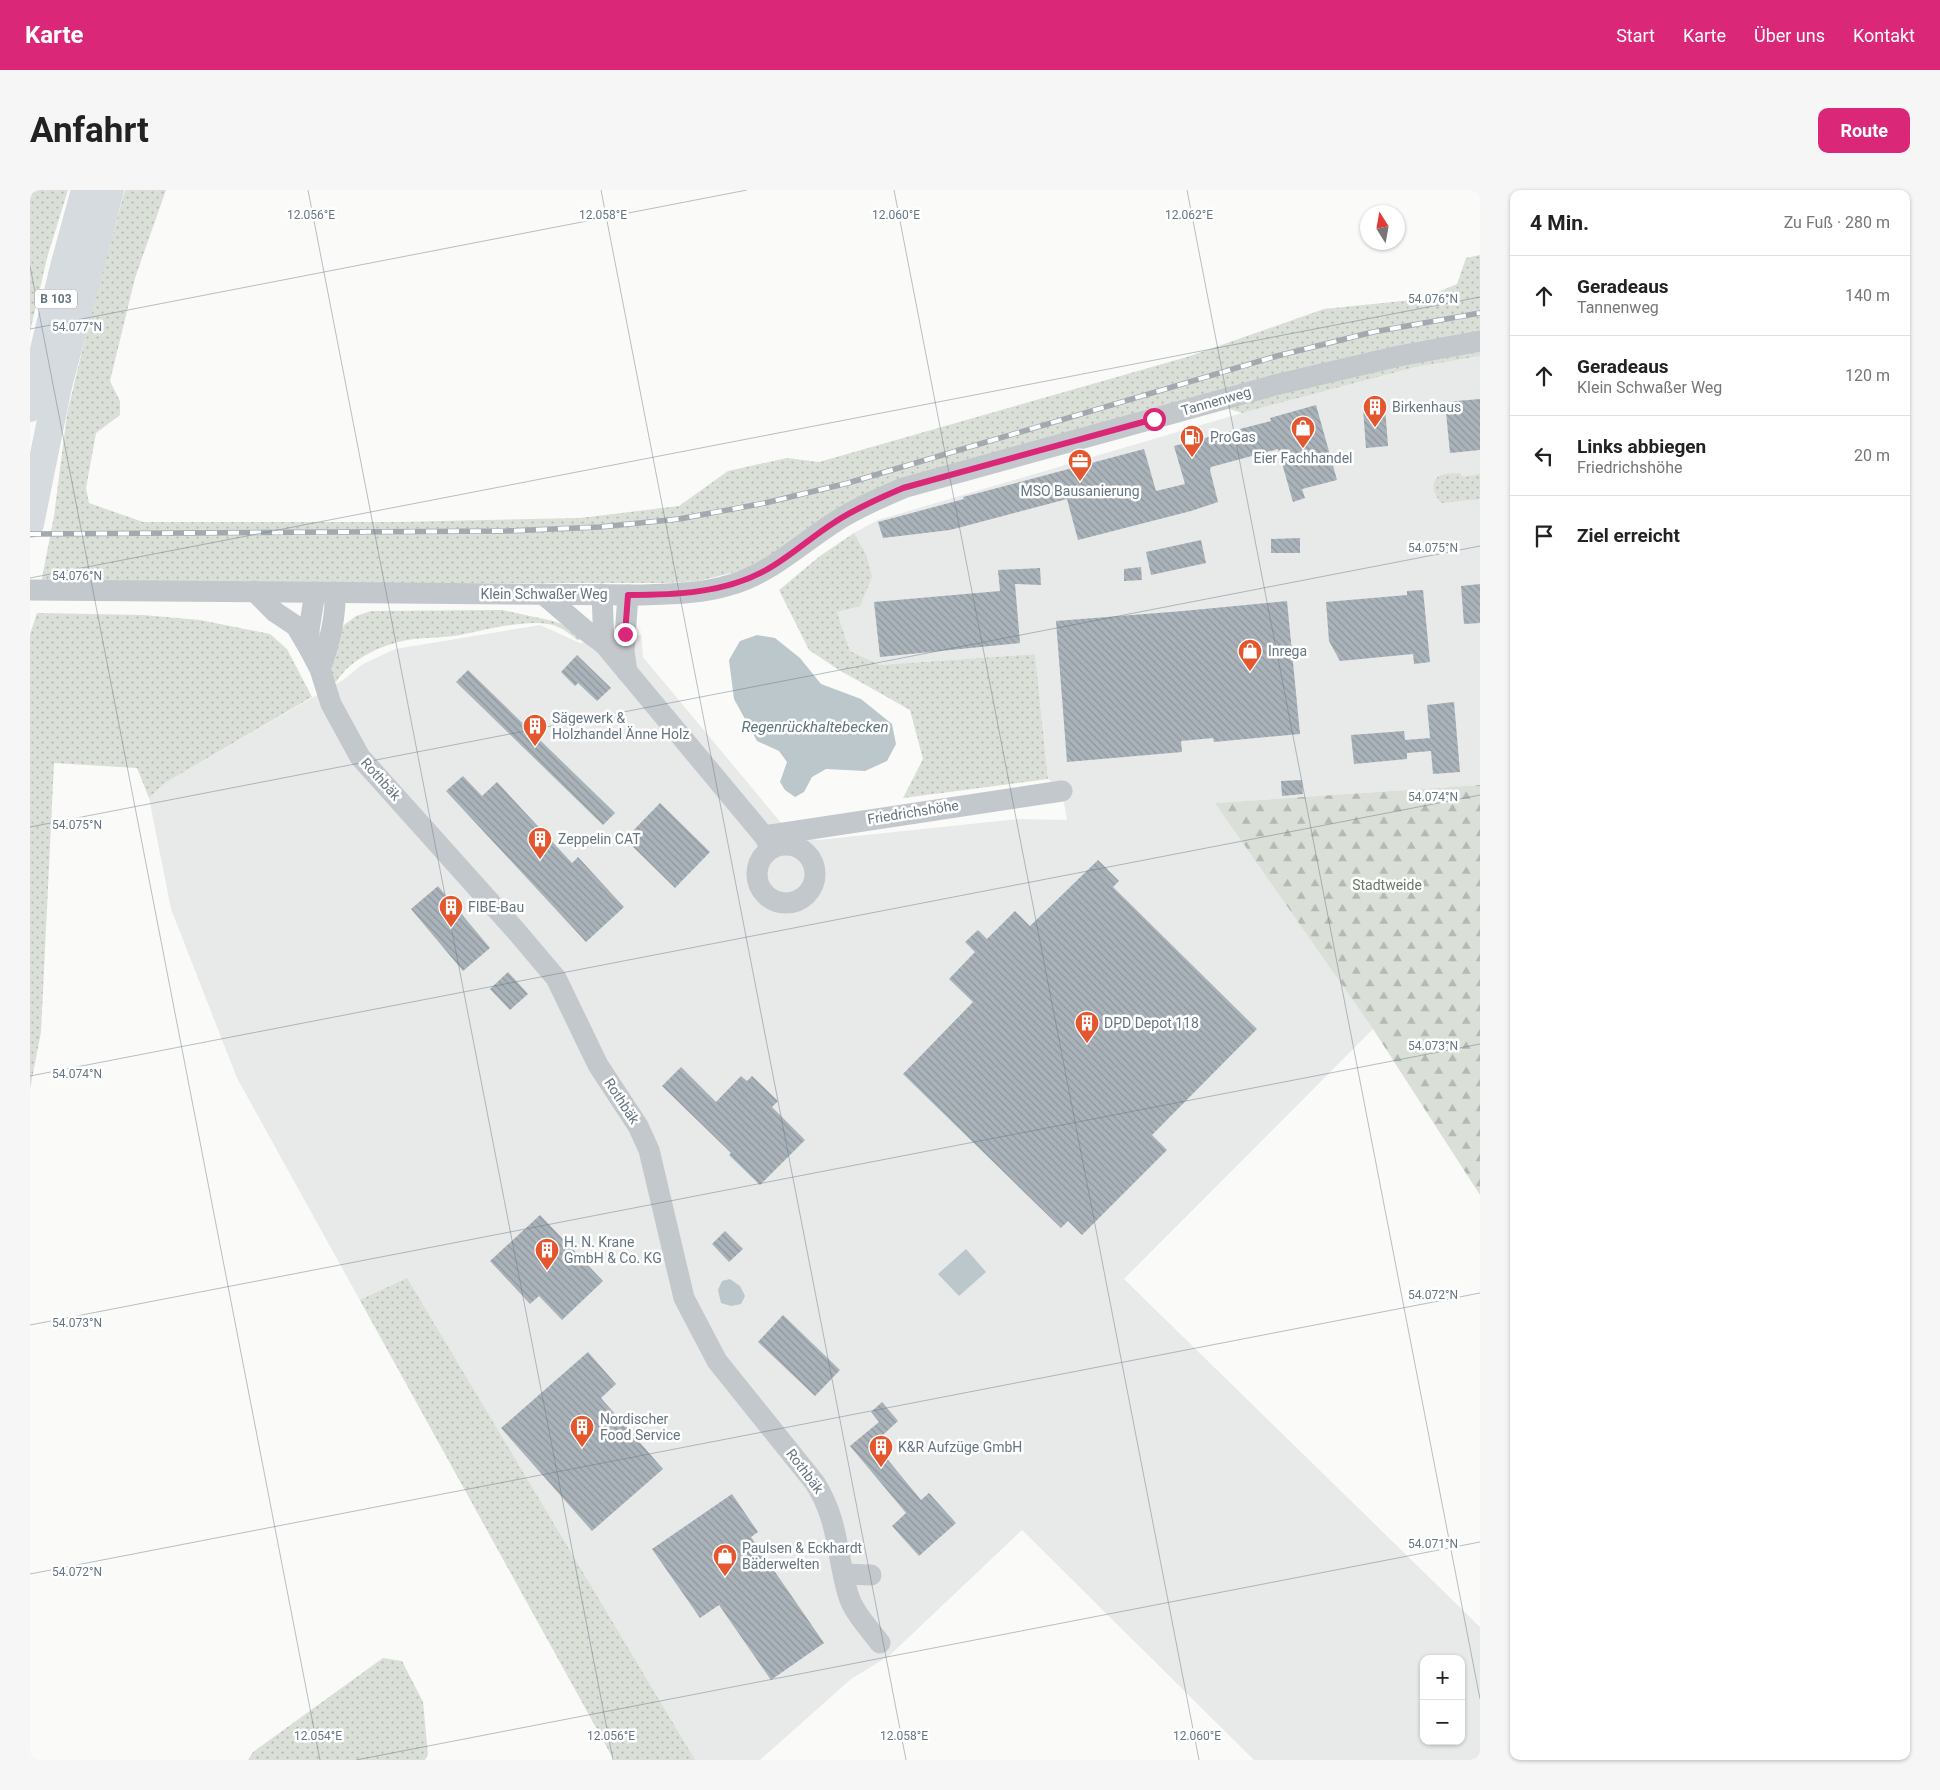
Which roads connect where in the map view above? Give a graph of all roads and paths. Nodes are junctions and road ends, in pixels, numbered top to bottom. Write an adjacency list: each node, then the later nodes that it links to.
1 (85, 190): 4 (highway, B 103)
2 (110, 190): 6 (highway, B 103)
3 (1480, 341): 5 (street, Tannenweg)
4 (30, 408)
5 (870, 502): 12 (street, Klein Schwaßer Weg)
6 (32, 511)
7 (30, 590): 8 (street, Klein Schwaßer Weg)
8 (254, 591): 9 (street, Klein Schwaßer Weg); 14 (street, Rothbäk)
9 (325, 592): 10 (street, Klein Schwaßer Weg); 14 (street, Rothbäk); 15 (street)
10 (543, 594): 11 (street, Klein Schwaßer Weg); 13 (street, Friedrichshöhe)
11 (602, 594): 12 (street, Klein Schwaßer Weg); 13 (street)
12 (628, 595): 16 (street)
13 (604, 644): 16 (street, Friedrichshöhe)
14 (310, 650): 15 (street, Rothbäk)
15 (320, 669): 18 (street, Rothbäk)
16 (627, 672): 17 (street, Friedrichshöhe)
17 (1062, 791)
18 (844, 1574): 19 (street); 20 (street, Rothbäk)
19 (871, 1575)
20 (880, 1642)

